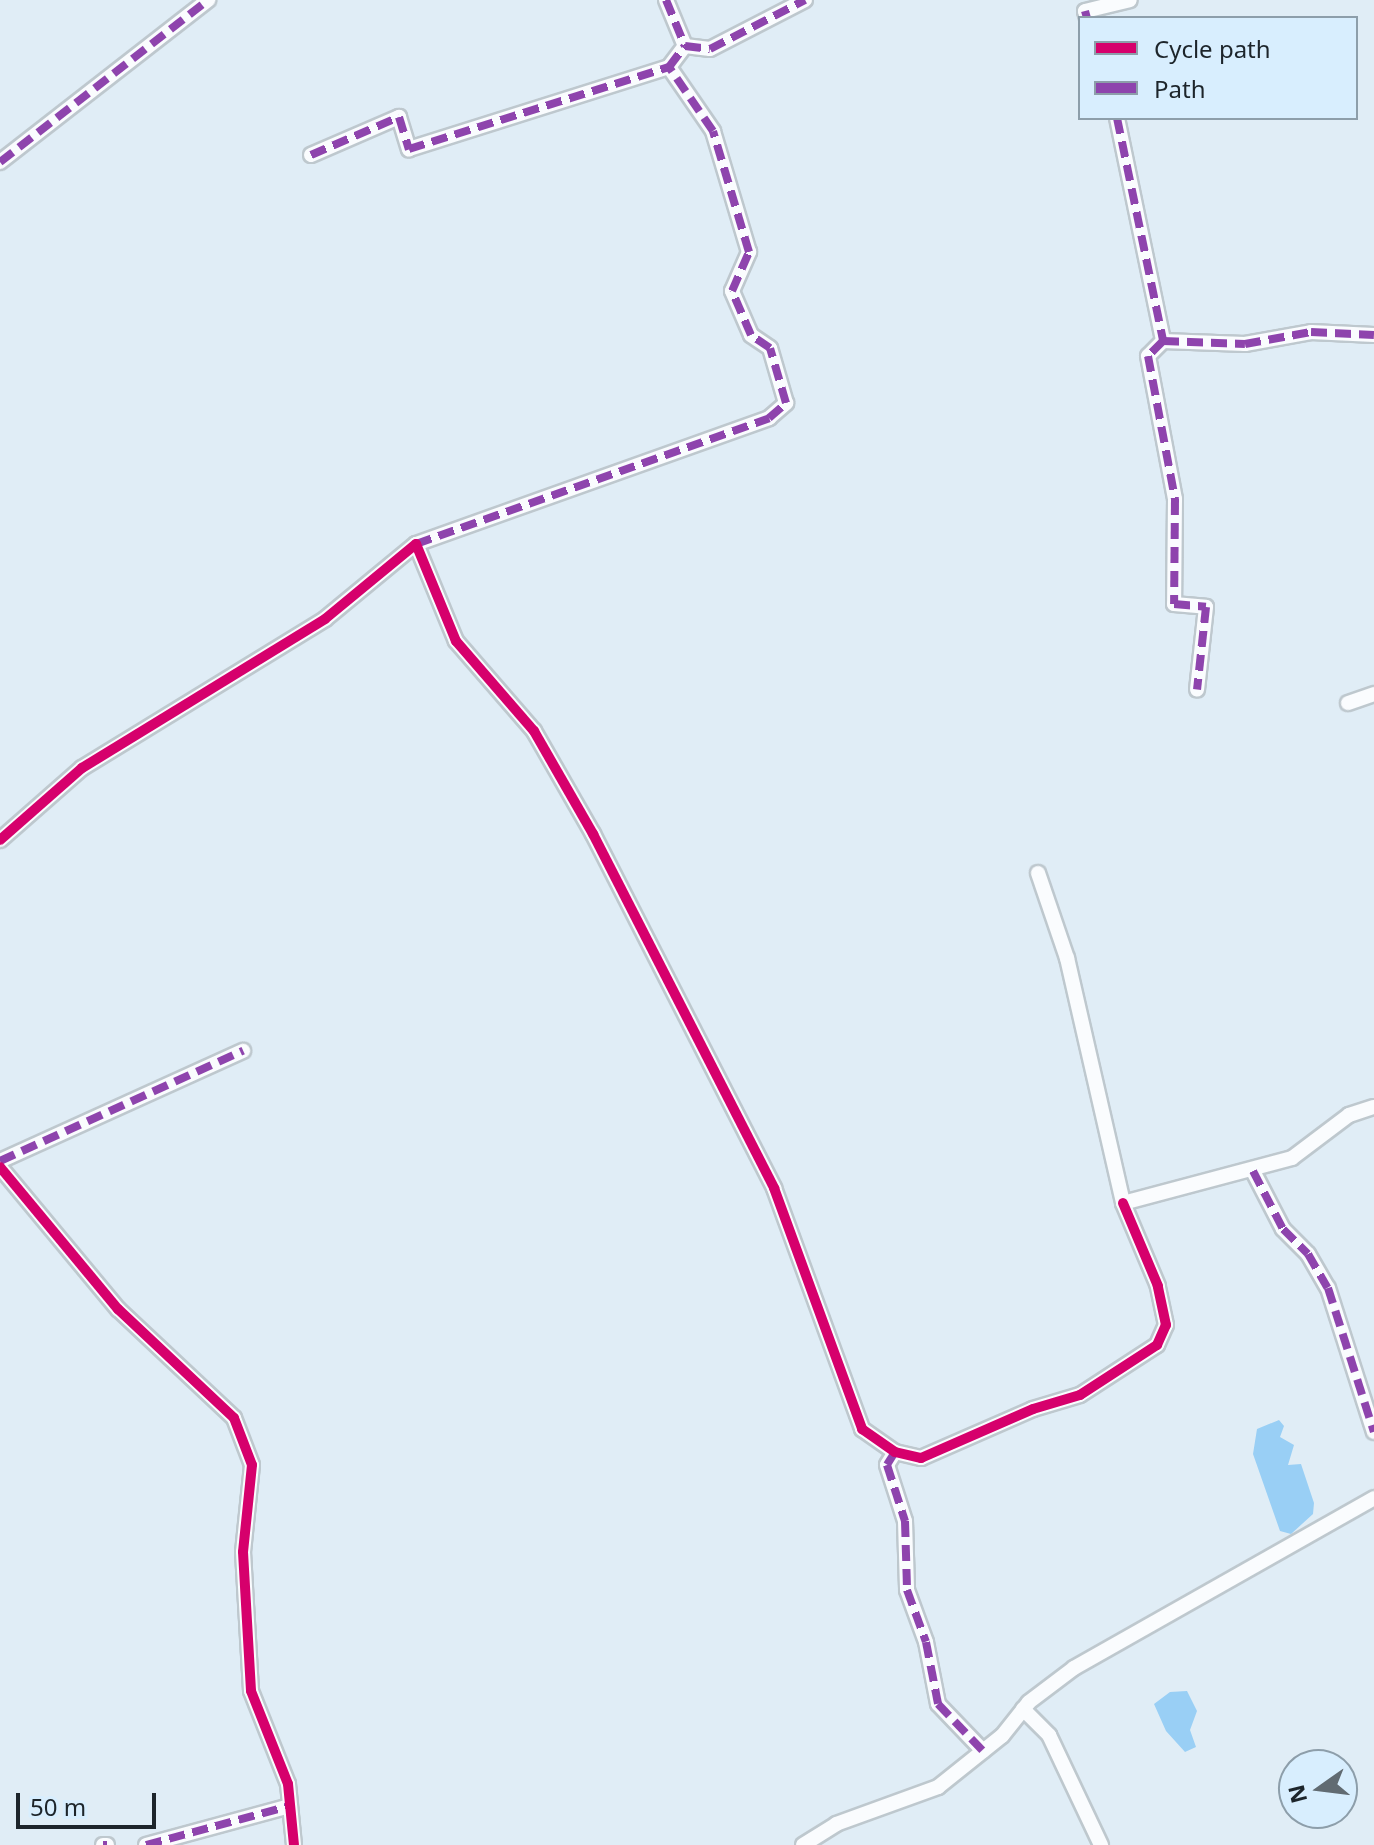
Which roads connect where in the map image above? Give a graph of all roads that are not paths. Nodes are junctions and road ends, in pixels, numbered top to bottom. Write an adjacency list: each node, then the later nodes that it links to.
1 (208, 0): 10 (street)
2 (666, 0): 6 (street)
3 (805, 0): 6 (street)
4 (1130, 0): 5 (street)
5 (1086, 16)
6 (685, 46): 7 (street)
7 (669, 67): 9 (street); 13 (street)
8 (1117, 120): 12 (street)
9 (311, 155)
10 (0, 162)
11 (1374, 335): 12 (street)
12 (1163, 341): 14 (street)
13 (416, 544): 17 (street); 25 (street)
14 (1197, 690)
15 (1374, 694): 16 (street)
16 (1348, 703)
17 (0, 840)
18 (1038, 873): 23 (street)
19 (243, 1051): 21 (street)
20 (1374, 1107): 22 (street)
21 (0, 1164): 29 (street)
22 (1253, 1171): 23 (street); 24 (street)
23 (1123, 1203): 25 (street)
24 (1374, 1432)
25 (895, 1452): 28 (street)
26 (1374, 1498): 27 (street)
27 (1023, 1709): 28 (street); 33 (street)
28 (983, 1751): 32 (street)
29 (290, 1806): 30 (street); 31 (street)
30 (146, 1845)
31 (294, 1845)
32 (803, 1845)
33 (1101, 1845)

